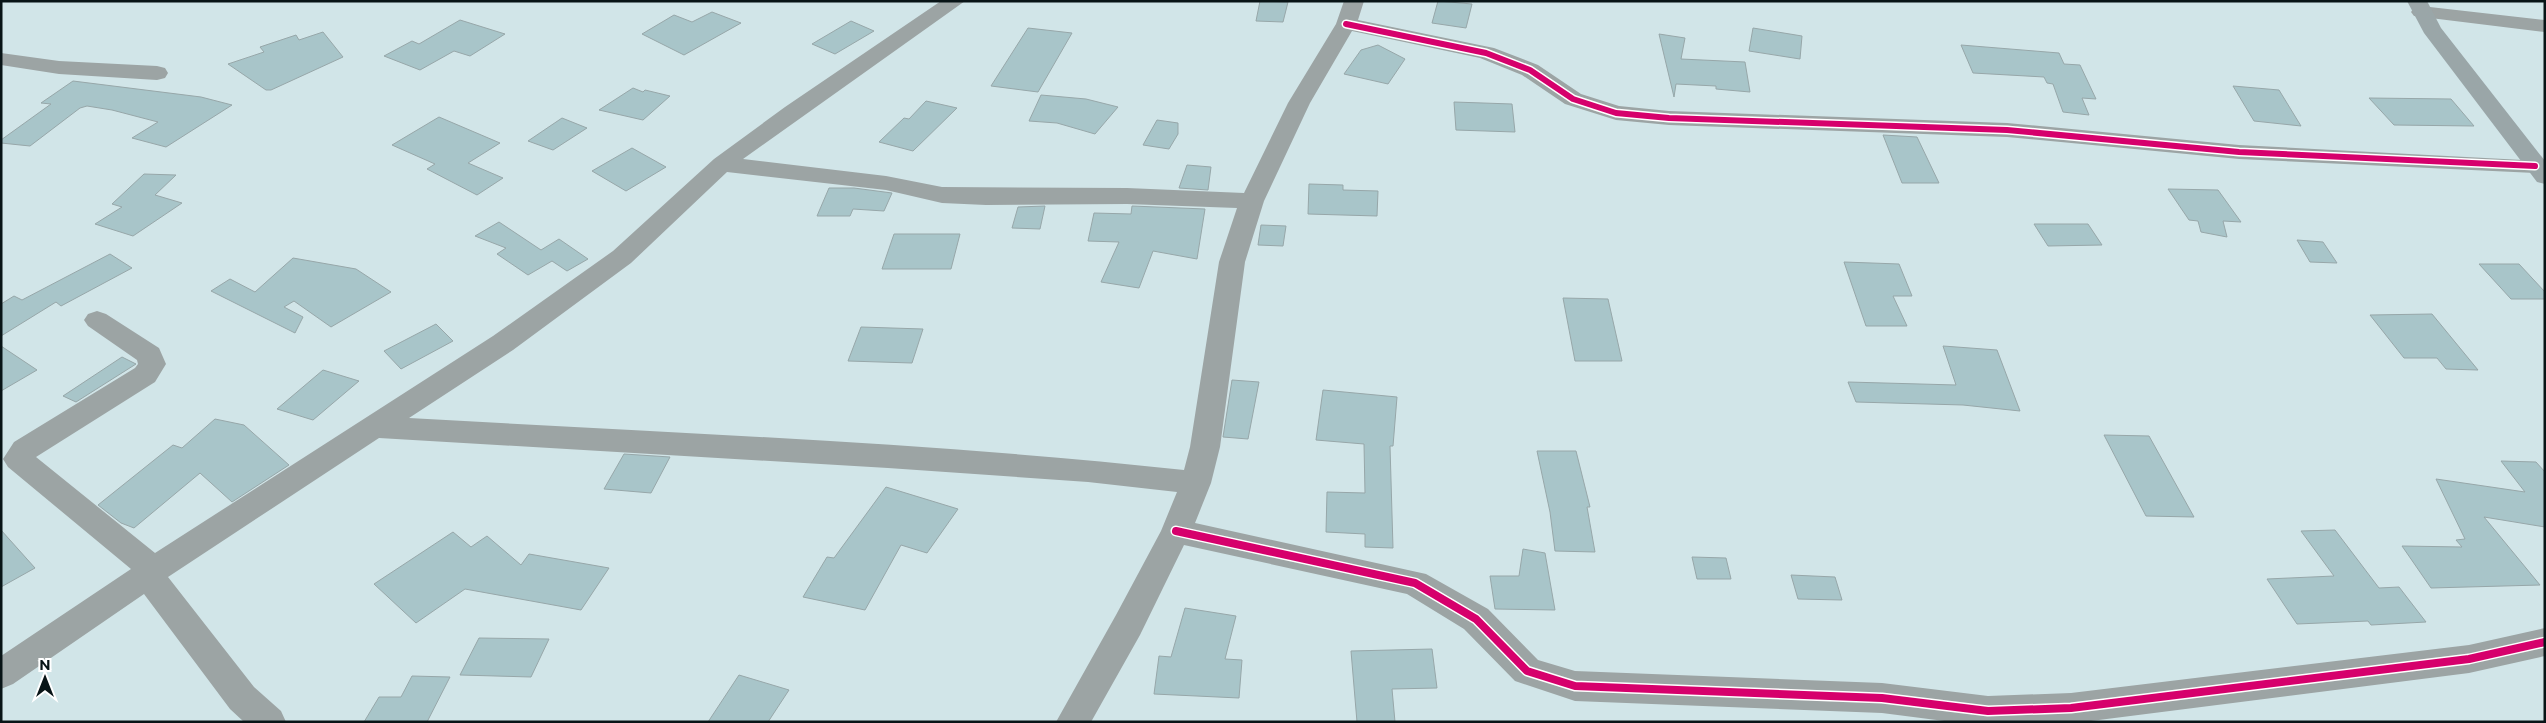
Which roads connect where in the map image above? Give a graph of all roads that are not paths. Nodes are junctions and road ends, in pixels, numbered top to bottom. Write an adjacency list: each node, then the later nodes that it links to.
1 (955, 1): 7 (street)
2 (2419, 7): 4 (street); 8 (main road)
3 (1350, 12): 8 (street); 9 (street)
4 (2545, 26)
5 (1, 59): 6 (street)
6 (157, 73)
7 (722, 164): 9 (street); 11 (street)
8 (2540, 172)
9 (1252, 201): 12 (street)
10 (97, 320): 14 (street)
11 (374, 427): 12 (street); 14 (street)
12 (1196, 483): 13 (street)
13 (1176, 531): 15 (street); 18 (street)
14 (151, 573): 16 (street); 17 (street)
15 (2545, 642)
16 (1, 674)
17 (269, 722)
18 (1072, 722)

